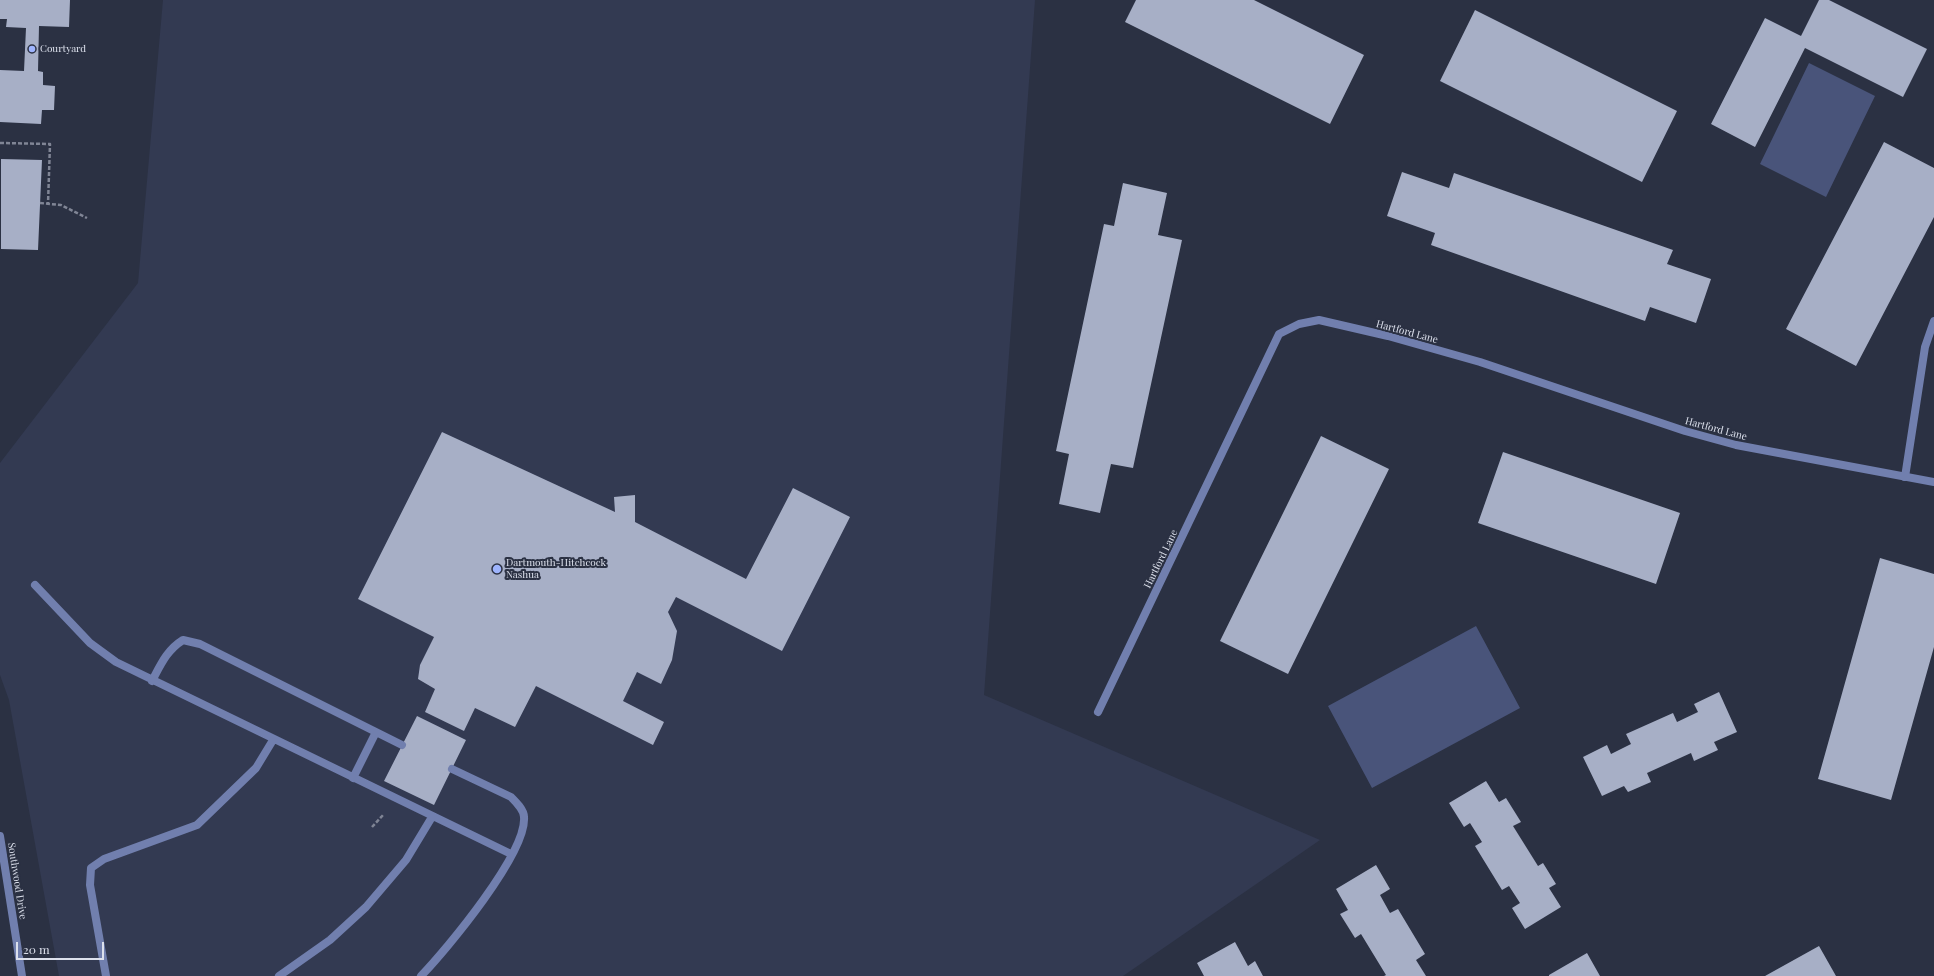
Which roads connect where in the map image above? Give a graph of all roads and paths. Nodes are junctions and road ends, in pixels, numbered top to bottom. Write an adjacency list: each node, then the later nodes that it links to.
1 (0, 143): 3 (path)
2 (40, 203): 3 (path)
3 (48, 204): 4 (path)
4 (87, 218)
5 (1934, 321): 6 (street)
6 (1905, 477): 7 (street, Hartford Lane); 10 (street, Hartford Lane)
7 (1934, 482)
8 (35, 585): 9 (street)
9 (152, 681): 11 (street); 12 (street)
10 (1098, 712)
11 (376, 732): 13 (street); 15 (street)
12 (273, 740): 15 (street); 22 (street)
13 (402, 745)
14 (452, 768): 20 (street)
15 (353, 778): 17 (street)
16 (385, 812): 18 (path)
17 (432, 817): 20 (street); 23 (street)
18 (372, 828)
19 (0, 836): 21 (street, Southwood Drive)
20 (511, 854): 24 (street)
21 (22, 976)
22 (106, 976)
23 (279, 976)
24 (421, 976)

